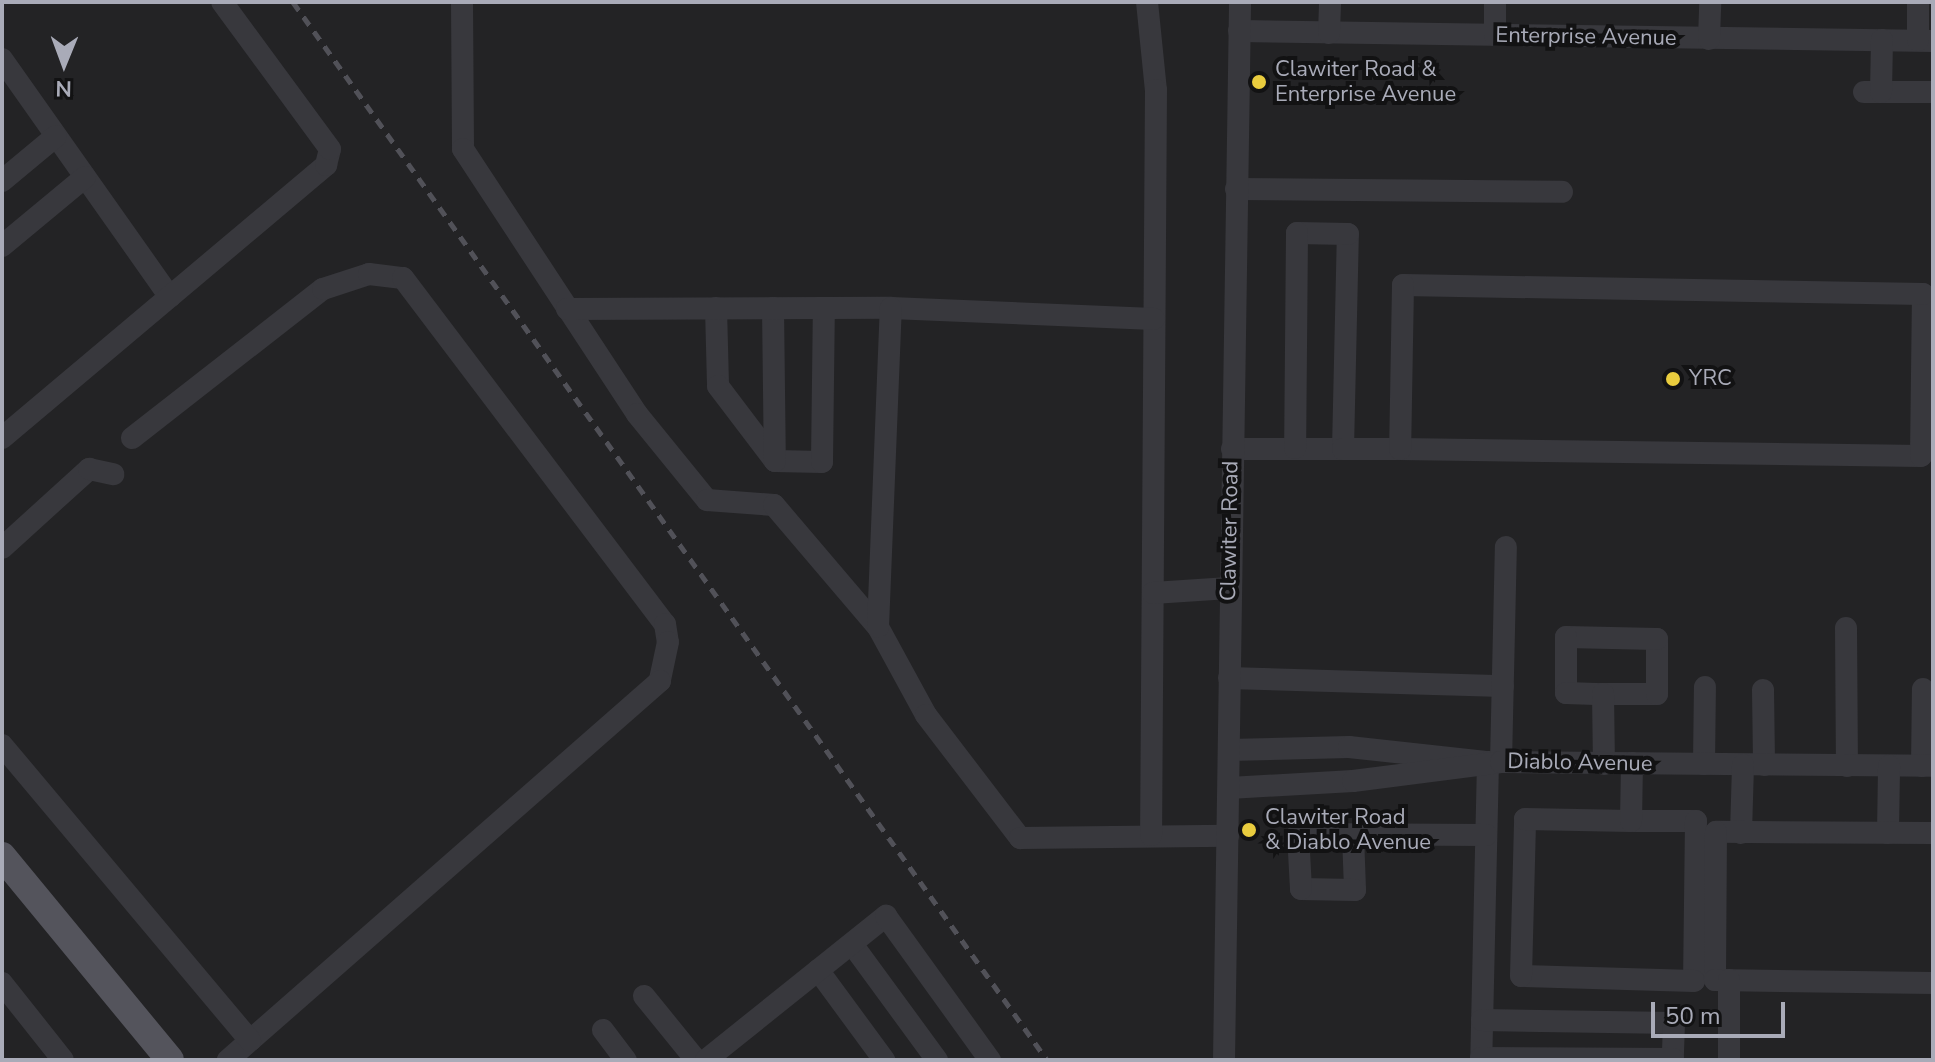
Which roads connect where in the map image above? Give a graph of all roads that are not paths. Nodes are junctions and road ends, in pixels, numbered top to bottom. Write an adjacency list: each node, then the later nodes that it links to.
1 (222, 2): 23 (street)
2 (462, 2): 28 (street)
3 (1147, 2): 29 (street)
4 (1240, 2): 9 (street, Clawiter Road)
5 (1330, 2): 10 (street)
6 (1495, 2): 11 (street)
7 (1710, 2): 12 (street)
8 (1918, 2): 14 (street)
9 (1239, 31): 10 (street, Enterprise Avenue); 20 (street, Clawiter Road)
10 (1329, 33): 11 (street, Enterprise Avenue)
11 (1495, 35): 12 (street, Enterprise Avenue)
12 (1709, 39): 13 (street, Enterprise Avenue)
13 (1882, 40): 14 (street, Enterprise Avenue); 16 (street)
14 (1925, 40)
15 (2, 59): 17 (street)
16 (1933, 92)
17 (56, 136): 18 (street); 19 (street)
18 (5, 173)
19 (85, 177): 22 (street); 23 (street)
20 (1236, 189): 21 (street); 33 (street, Clawiter Road)
21 (1562, 192)
22 (2, 246)
23 (170, 297): 30 (street)
24 (716, 308): 25 (street); 28 (street); 36 (street)
25 (773, 308): 26 (street); 36 (street)
26 (824, 308): 27 (street); 36 (street)
27 (891, 308): 29 (street); 42 (street)
28 (567, 309): 42 (street)
29 (1154, 319): 41 (street)
30 (2, 438)
31 (132, 438): 79 (street)
32 (1295, 448): 33 (street); 34 (street); 34 (street)
33 (1232, 449): 40 (street, Clawiter Road)
34 (1343, 449): 35 (street)
35 (1400, 449): 35 (street)
36 (775, 461)
37 (113, 474): 39 (street)
38 (1506, 547): 45 (street)
39 (2, 548)
40 (1229, 588): 41 (street); 44 (street, Clawiter Road)
41 (1153, 593): 66 (street)
42 (878, 627): 66 (street)
43 (1846, 628): 57 (street)
44 (1229, 678): 45 (street); 51 (street, Clawiter Road)
45 (1503, 686): 52 (street)
46 (1705, 687): 55 (street)
47 (1923, 689): 59 (street)
48 (1763, 690): 56 (street)
49 (1603, 694): 49 (street); 54 (street)
50 (2, 745): 60 (street)
51 (1229, 750): 52 (street); 61 (street, Clawiter Road)
52 (1494, 762): 54 (street, Diablo Avenue); 61 (street, Diablo Avenue); 68 (street)
53 (1632, 763): 54 (street, Diablo Avenue); 55 (street, Diablo Avenue); 62 (street)
54 (1604, 764)
55 (1704, 764): 56 (street, Diablo Avenue)
56 (1753, 765): 57 (street, Diablo Avenue); 63 (street)
57 (1847, 766): 58 (street, Diablo Avenue)
58 (1889, 766): 59 (street, Diablo Avenue); 64 (street)
59 (1927, 766)
60 (11, 773): 79 (street)
61 (1229, 788): 69 (street, Clawiter Road)
62 (1631, 821): 62 (street)
63 (1741, 833): 64 (street); 73 (street)
64 (1888, 833): 65 (street)
65 (1933, 833)
66 (1151, 835): 69 (street)
67 (1353, 835): 68 (street)
68 (1486, 835): 77 (street)
69 (1228, 836): 90 (street, Clawiter Road)
70 (2, 856): 82 (main road)
71 (852, 944): 72 (street); 88 (street); 89 (street)
72 (818, 970): 86 (street); 87 (street)
73 (1729, 980): 75 (street); 92 (street)
74 (2, 983): 81 (street)
75 (1933, 983)
76 (644, 996): 85 (street)
77 (1482, 1020): 80 (street); 91 (street)
78 (603, 1030): 84 (street)
79 (250, 1041): 83 (street)
80 (1481, 1059): 91 (street)
81 (63, 1060)
82 (170, 1060)
83 (228, 1060)
84 (626, 1060)
85 (696, 1060)
86 (706, 1060)
87 (884, 1060)
88 (937, 1060)
89 (990, 1060)
90 (1224, 1060)
91 (1673, 1060)
92 (1729, 1060)

